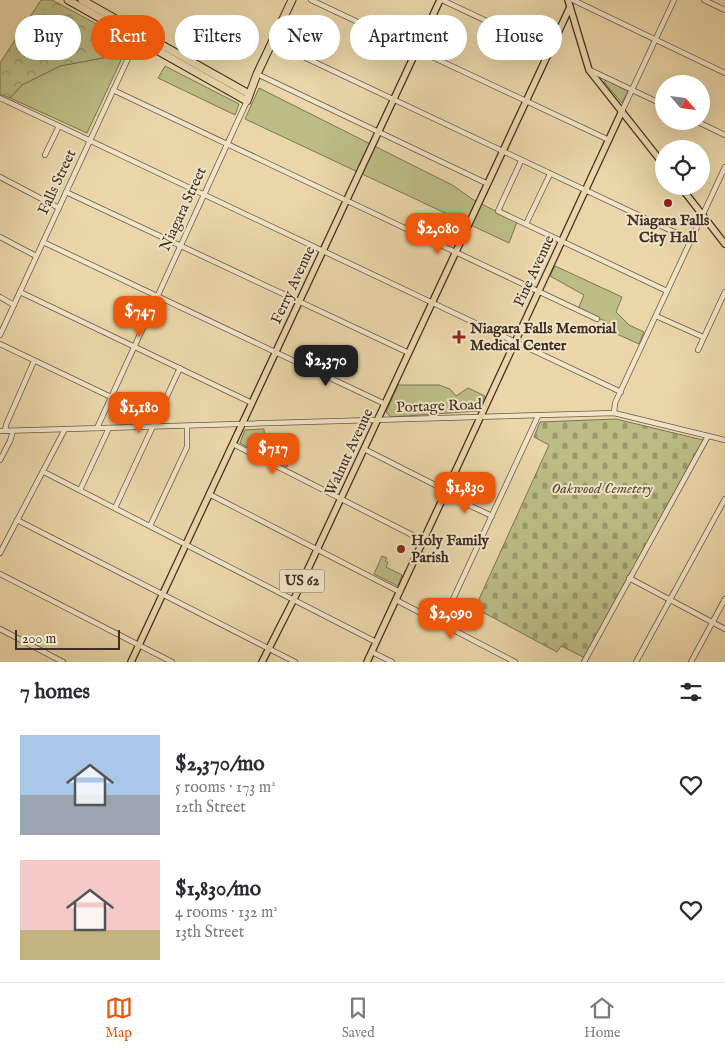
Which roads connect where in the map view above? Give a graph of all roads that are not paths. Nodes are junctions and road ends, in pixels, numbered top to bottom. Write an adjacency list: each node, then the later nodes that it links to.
1 (68, 0): 12 (highway)
2 (82, 0): 32 (highway)
3 (292, 0): 13 (highway, Niagara Street)
4 (311, 0): 16 (street)
5 (441, 0): 14 (main road, Ferry Avenue); 15 (street)
6 (568, 0): 10 (main road)
7 (573, 0): 19 (street)
8 (674, 0): 19 (street, Pine Avenue)
9 (704, 0): 11 (street)
10 (570, 7): 17 (main road, Walnut Avenue / US 62); 18 (main road)
11 (725, 10)
12 (95, 15)
13 (285, 15)
14 (434, 15)
15 (477, 17)
16 (350, 19)
17 (562, 24): 18 (main road)
18 (575, 25): 27 (main road)
19 (656, 39): 28 (street); 31 (street, Pine Avenue)
20 (269, 48): 29 (highway, Niagara Street)
21 (165, 54): 32 (highway)
22 (127, 60): 30 (street, Falls Street)
23 (310, 60): 34 (street)
24 (411, 60): 34 (main road, Ferry Avenue)
25 (437, 60): 36 (street)
26 (546, 60): 36 (main road, Walnut Avenue / US 62)
27 (589, 70): 31 (street); 37 (main road)
28 (725, 73)
29 (257, 74): 32 (highway, Niagara Street); 40 (street)
30 (113, 90): 43 (street, Falls Street); 44 (street)
31 (632, 90): 35 (street); 37 (street, Pine Avenue)
32 (248, 97): 44 (street, Niagara Street)
33 (0, 98): 38 (street)
34 (393, 100): 40 (main road, Ferry Avenue); 45 (street)
35 (655, 101)
36 (526, 102): 42 (street); 45 (main road, Walnut Avenue / US 62)
37 (622, 111): 42 (main road, Pine Avenue); 46 (main road)
38 (59, 126): 43 (street); 47 (street)
39 (710, 128): 41 (street)
40 (379, 131): 52 (street); 57 (main road, Ferry Avenue)
41 (725, 135)
42 (609, 140): 53 (main road, Pine Avenue)
43 (90, 141): 54 (street, Falls Street); 56 (street)
44 (228, 144): 56 (street, Niagara Street); 57 (street)
45 (502, 152): 48 (street); 52 (main road, Walnut Avenue / US 62)
46 (655, 153)
47 (45, 155)
48 (521, 161): 50 (street); 60 (street)
49 (725, 166): 59 (street)
50 (550, 174): 53 (street); 60 (street)
51 (0, 177): 58 (street)
52 (488, 184): 68 (main road, Walnut Avenue / US 62)
53 (586, 190): 62 (street); 63 (main road, Pine Avenue)
54 (66, 192): 58 (street, Falls Street); 66 (street)
55 (687, 195): 59 (main road)
56 (204, 196): 66 (street, Niagara Street); 67 (street)
57 (346, 200): 67 (main road, Ferry Avenue); 68 (street)
58 (59, 208): 64 (street, Falls Street)
59 (703, 215): 62 (street); 65 (main road)
60 (526, 224): 63 (street)
61 (0, 237): 69 (street)
62 (691, 240): 70 (street)
63 (562, 241): 70 (street); 72 (main road, Pine Avenue)
64 (43, 242): 69 (street, Falls Street); 74 (street)
65 (725, 244)
66 (181, 246): 74 (street, Niagara Street); 76 (street)
67 (322, 252): 76 (main road, Ferry Avenue); 77 (street)
68 (456, 252): 72 (street); 77 (main road, Walnut Avenue / US 62)
69 (36, 256): 71 (street, Falls Street)
70 (668, 291): 79 (street)
71 (20, 292): 78 (street, Falls Street); 85 (street)
72 (538, 292): 80 (street); 83 (main road, Pine Avenue)
73 (725, 292): 82 (street)
74 (158, 296): 85 (street, Niagara Street); 87 (street)
75 (0, 297): 78 (street)
76 (299, 302): 87 (main road, Ferry Avenue); 88 (street)
77 (432, 303): 83 (street); 88 (main road, Walnut Avenue / US 62)
78 (14, 305): 81 (street, Falls Street)
79 (656, 316): 82 (street); 91 (street)
80 (596, 319)
81 (0, 335)
82 (703, 337): 86 (street)
83 (515, 342): 91 (street); 97 (main road, Pine Avenue)
84 (0, 344): 89 (street)
85 (134, 346): 90 (street); 92 (street, Niagara Street)
86 (698, 350)
87 (276, 352): 93 (main road, Ferry Avenue); 94 (street)
88 (409, 353): 94 (main road, Walnut Avenue / US 62)
89 (34, 361): 92 (street); 105 (street)
90 (180, 368): 93 (street); 101 (street)
91 (621, 392): 95 (street)
92 (111, 397): 102 (street, Niagara Street)
93 (252, 403): 99 (main road, Ferry Avenue)
94 (385, 404): 98 (main road, Walnut Avenue / US 62)
95 (614, 413): 96 (street, Portage Road); 107 (street, Portage Road)
96 (538, 416): 97 (street, Portage Road); 119 (street)
97 (480, 417): 98 (street, Portage Road); 114 (main road, Pine Avenue)
98 (377, 421): 99 (street, Portage Road); 110 (main road, Walnut Avenue / US 62)
99 (242, 424): 100 (street, Portage Road); 109 (main road, Ferry Avenue)
100 (187, 426): 101 (street, Portage Road); 121 (street)
101 (154, 427): 103 (street, Portage Road); 118 (street)
102 (97, 428): 103 (street, Portage Road); 104 (street, Portage Road)
103 (109, 428): 113 (street)
104 (65, 429): 106 (street, Portage Road); 112 (street)
105 (3, 431): 106 (street, Portage Road)
106 (13, 431): 111 (street)
107 (708, 436): 108 (street, Portage Road); 127 (street)
108 (725, 440)
109 (233, 444): 115 (main road, Ferry Avenue); 116 (street)
110 (364, 449): 114 (street); 116 (main road, Walnut Avenue / US 62)
111 (0, 460)
112 (44, 472): 113 (street); 120 (street)
113 (80, 490): 118 (street)
114 (446, 492): 119 (street); 122 (main road, Pine Avenue)
115 (210, 494): 123 (main road, Ferry Avenue); 124 (street)
116 (340, 499): 122 (street); 124 (main road, Walnut Avenue / US 62)
117 (725, 499): 133 (street)
118 (115, 508): 121 (street)
119 (492, 516): 135 (street)
120 (17, 520): 125 (street); 129 (street)
121 (150, 526): 123 (street)
122 (424, 541): 128 (main road, Pine Avenue)
123 (186, 544): 129 (main road, Ferry Avenue); 131 (street)
124 (317, 550): 128 (street); 131 (main road, Walnut Avenue / US 62)
125 (0, 553)
126 (0, 574): 139 (street)
127 (629, 578): 133 (street); 150 (street)
128 (400, 592): 132 (main road, Pine Avenue)
129 (163, 595): 139 (main road, Ferry Avenue); 140 (street)
130 (725, 599): 134 (street)
131 (294, 600): 138 (street); 140 (main road, Walnut Avenue / US 62)
132 (396, 600): 135 (street); 138 (main road, Pine Avenue)
133 (670, 600): 134 (street); 151 (street)
134 (712, 622): 137 (street); 152 (street)
135 (441, 624): 149 (street)
136 (0, 629): 142 (street)
137 (725, 630)
138 (376, 642): 141 (main road, Pine Avenue)
139 (139, 645): 143 (main road, Ferry Avenue); 144 (street)
140 (269, 649): 145 (main road, Walnut Avenue / US 62); 146 (street)
141 (372, 652): 147 (main road, Pine Avenue); 148 (street)
142 (63, 662)
143 (131, 662)
144 (172, 662)
145 (262, 662)
146 (295, 662)
147 (367, 662)
148 (392, 662)
149 (515, 662)
150 (584, 662)
151 (636, 662)
152 (691, 662)

